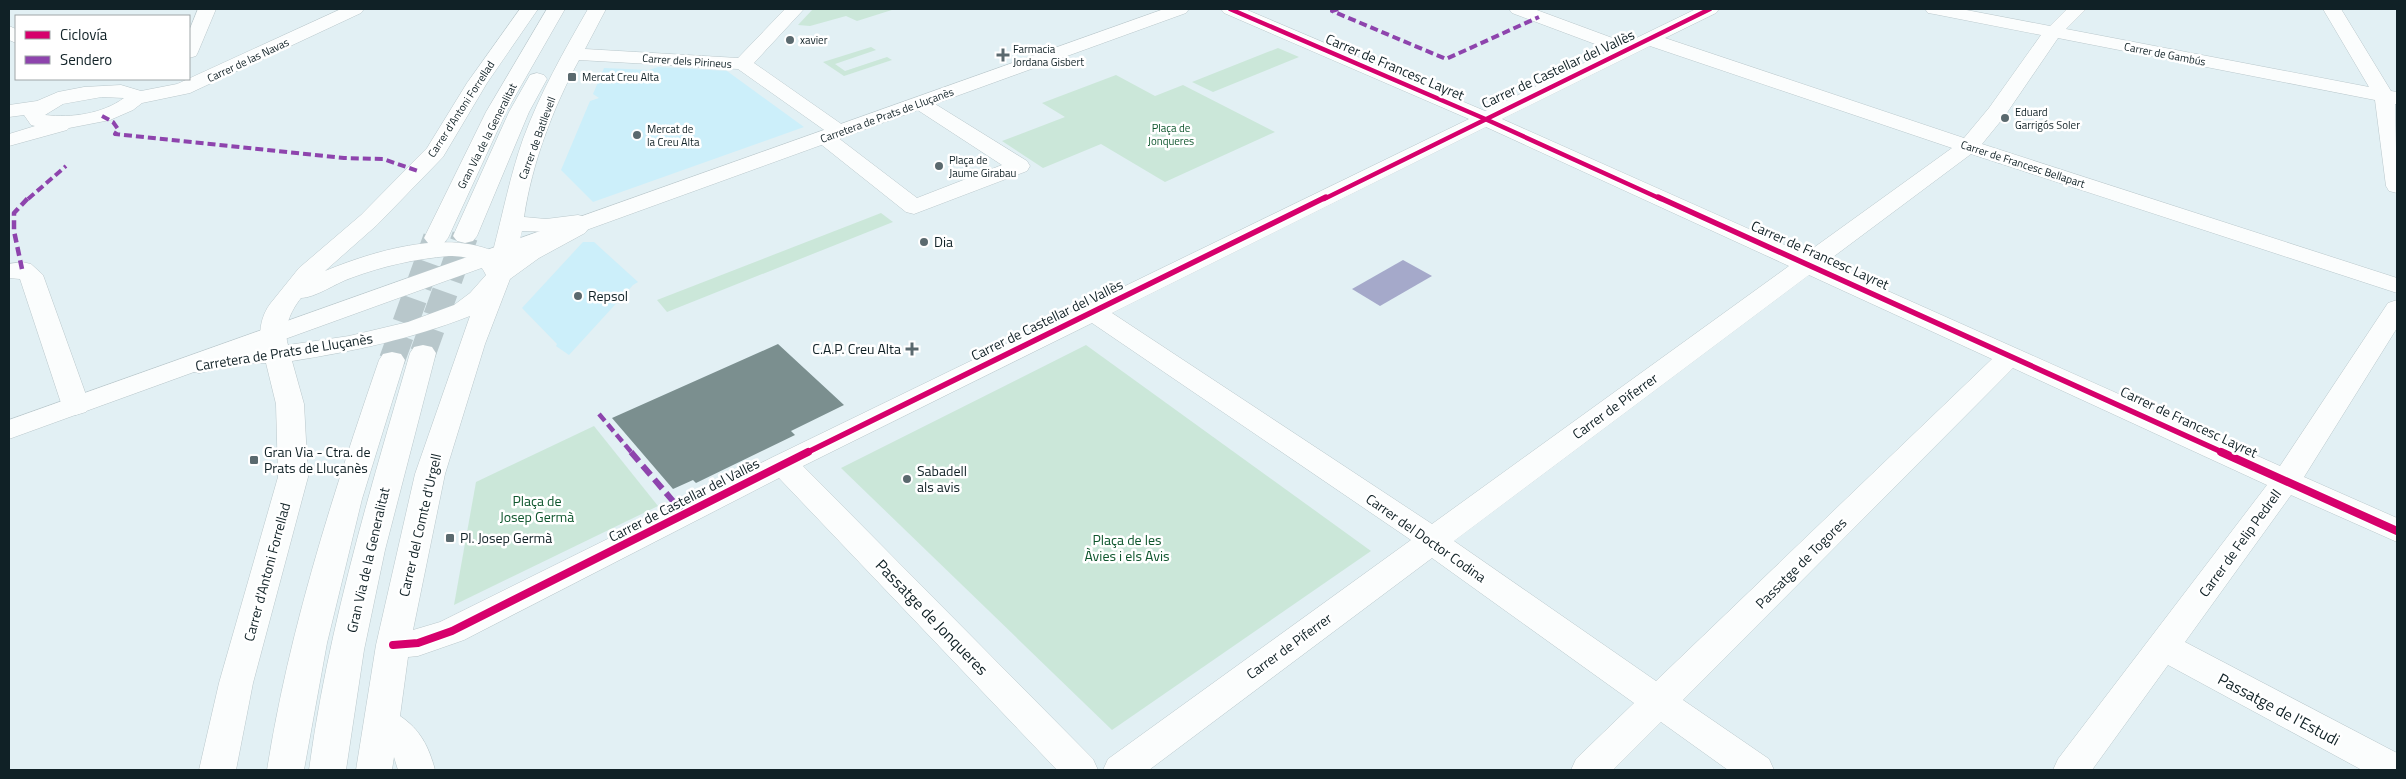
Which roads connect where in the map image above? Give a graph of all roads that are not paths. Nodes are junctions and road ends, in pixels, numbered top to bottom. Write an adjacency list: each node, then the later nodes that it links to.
1 (207, 9): 17 (street)
2 (355, 9): 22 (street, Carrer de las Navas)
3 (529, 9): 42 (street, Carrer d'Antoni Forrellad)
4 (556, 9): 36 (street, Gran Via de la Generalitat)
5 (576, 9): 35 (street, Gran Via de la Generalitat)
6 (597, 9): 18 (street, Carrer de Batllevell)
7 (794, 9): 19 (street)
8 (1180, 9): 24 (street, Carretera de Prats de Lluçanès)
9 (1230, 9): 27 (street, Carrer de Francesc Layret)
10 (1518, 9): 16 (street, Carrer de Francesc Bellapart)
11 (1710, 9): 16 (street, Carrer de Castellar del Vallès)
12 (1934, 9): 15 (street, Carrer de Gambús)
13 (2077, 9): 15 (street, Carrer de Piferrer)
14 (2332, 9): 23 (street)
15 (2051, 33): 23 (street, Carrer de Gambús); 31 (street, Carrer de Piferrer)
16 (1638, 45): 27 (street, Carrer de Castellar del Vallès); 31 (street, Carrer de Francesc Bellapart)
17 (190, 50)
18 (572, 54): 19 (street, Carrer dels Pirineus); 34 (street, Carrer de Batllevell)
19 (743, 64): 29 (street, Carrer dels Pirineus)
20 (62, 80): 25 (street)
21 (161, 80): 22 (street)
22 (135, 96): 25 (street); 28 (street)
23 (2391, 97): 32 (street)
24 (920, 103): 29 (street, Carretera de Prats de Lluçanès); 29 (street)
25 (47, 104): 26 (street); 28 (street)
26 (9, 111)
27 (1483, 118): 38 (street, Carrer de Francesc Layret); 43 (street, Carrer de Castellar del Vallès)
28 (83, 120): 30 (street)
29 (832, 135): 33 (street, Carretera de Prats de Lluçanès)
30 (9, 140)
31 (1968, 146): 38 (street, Carrer de Piferrer); 40 (street, Carrer de Francesc Bellapart)
32 (2397, 186)
33 (594, 220): 34 (street, Carretera de Prats de Lluçanès); 37 (street, Carretera de Prats de Lluçanès)
34 (512, 223): 37 (street, Carrer de Batllevell)
35 (465, 236)
36 (436, 238)
37 (498, 262): 42 (street, Carretera de Prats de Lluçanès); 45 (street, Carretera de Prats de Lluçanès); 45 (street, Carretera de Prats de Lluçanès); 55 (street, Carrer del Comte d'Urgell)
38 (1809, 264): 46 (street, Carrer de Francesc Layret); 54 (street, Carrer de Piferrer)
39 (9, 272): 49 (street)
40 (2397, 286)
41 (2397, 308): 52 (street, Carrer de Felip Pedrell)
42 (279, 309): 45 (street); 48 (street, Carretera de Prats de Lluçanès)
43 (1092, 312): 51 (street, Carrer de Castellar del Vallès); 54 (street, Carrer del Doctor Codina)
44 (423, 353): 61 (street, Gran Via de la Generalitat)
45 (276, 354): 48 (street, Carretera de Prats de Lluçanès); 48 (street, Carretera de Prats de Lluçanès); 59 (street, Carrer d'Antoni Forrellad)
46 (2011, 355): 52 (street, Carrer de Francesc Layret); 57 (street, Passatge de Togores)
47 (392, 360): 60 (street)
48 (171, 371): 49 (street, Carretera de Prats de Lluçanès)
49 (76, 406): 50 (street, Carretera de Prats de Lluçanès)
50 (9, 430)
51 (783, 464): 55 (street, Carrer de Castellar del Vallès); 64 (street, Passatge de Jonqueres)
52 (2286, 480): 53 (street, Carrer de Francesc Layret); 56 (street, Carrer de Felip Pedrell)
53 (2397, 530)
54 (1434, 540): 57 (street, Carrer del Doctor Codina); 65 (street, Carrer de Piferrer)
55 (392, 645): 58 (street, Carrer del Comte d'Urgell)
56 (2164, 647): 68 (street, Carrer de Felip Pedrell); 69 (street, Passatge de l'Estudi)
57 (1660, 702): 66 (street, Passatge de Togores); 67 (street, Carrer del Doctor Codina)
58 (380, 722): 62 (street, Carrer del Comte d'Urgell); 63 (street)
59 (218, 770)
60 (285, 770)
61 (327, 770)
62 (374, 770)
63 (416, 770)
64 (1080, 770)
65 (1121, 770)
66 (1590, 770)
67 (1756, 770)
68 (2071, 770)
69 (2395, 770)

